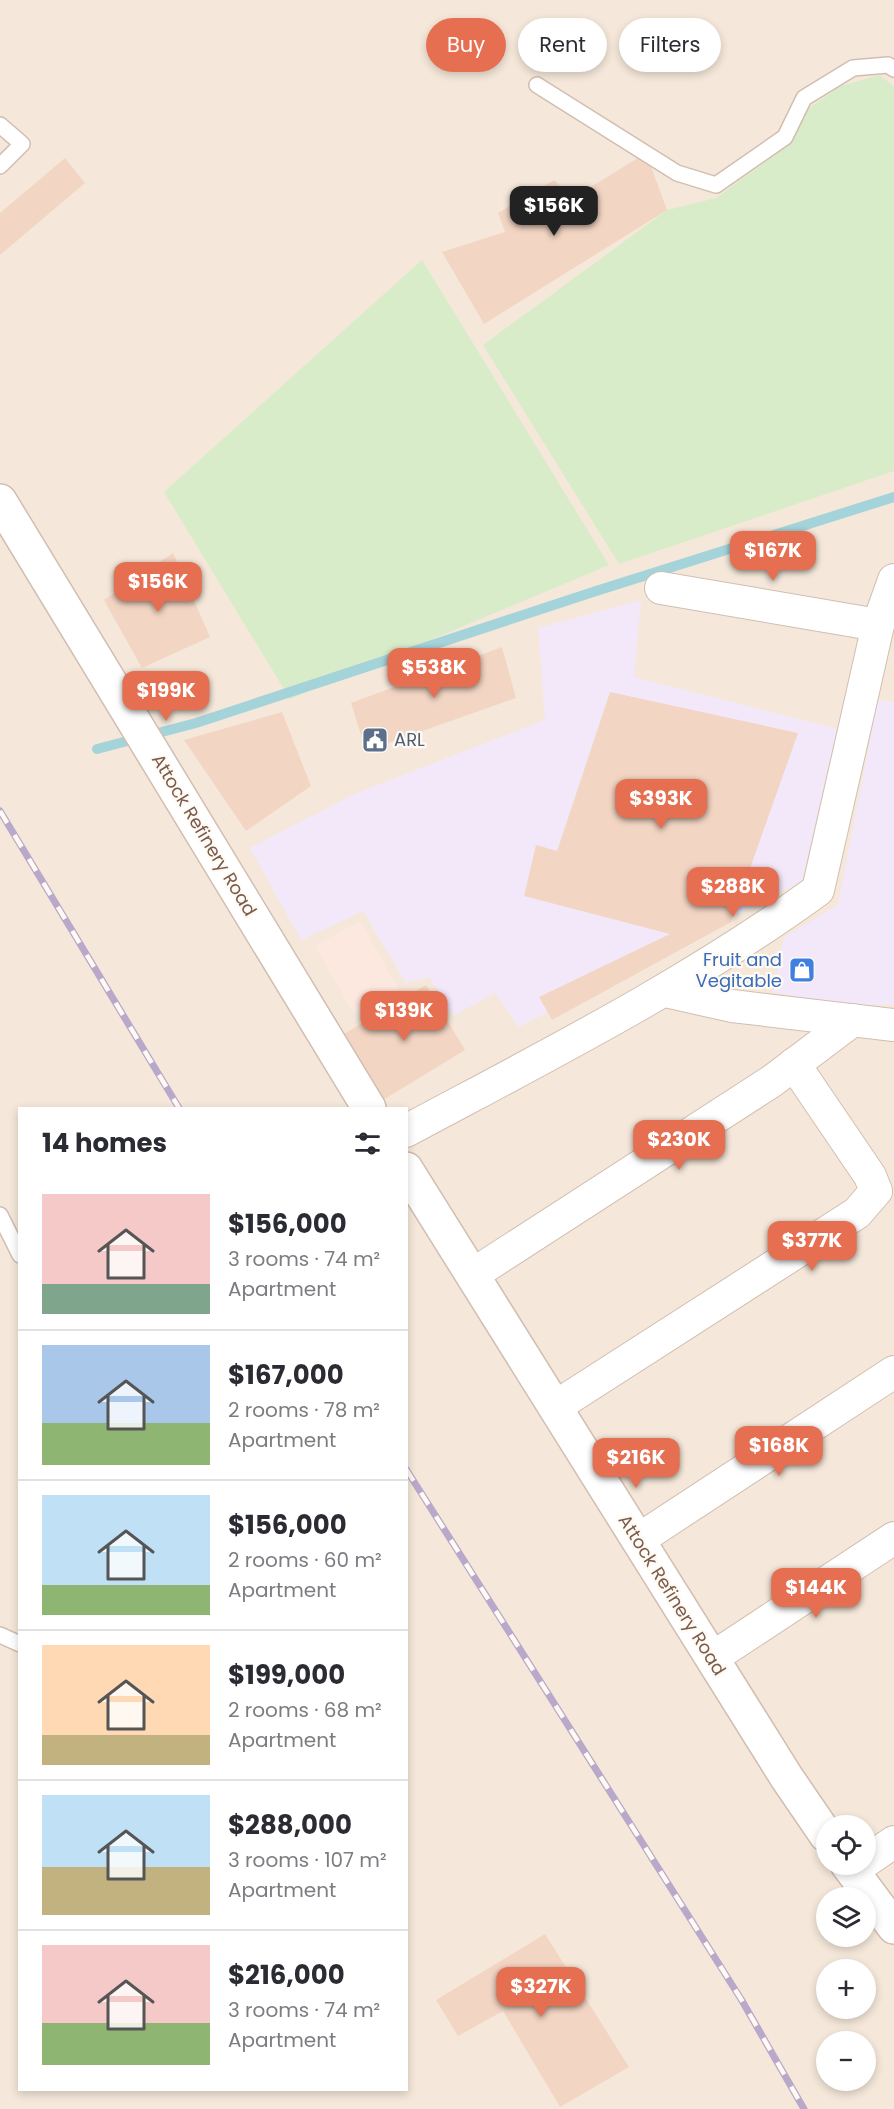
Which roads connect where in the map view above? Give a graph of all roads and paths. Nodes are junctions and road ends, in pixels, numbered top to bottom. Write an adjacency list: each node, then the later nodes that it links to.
1 (894, 69): 2 (lane)
2 (537, 85)
3 (0, 124): 4 (lane)
4 (0, 166)
5 (0, 501): 13 (street, Attock Refinery Road)
6 (894, 580): 8 (street)
7 (661, 588): 8 (street)
8 (878, 625): 9 (street)
9 (665, 991): 10 (street); 14 (street)
10 (853, 1020): 11 (street); 12 (street)
11 (894, 1025)
12 (794, 1064): 18 (street); 20 (street)
13 (368, 1107)
14 (408, 1130)
15 (408, 1173): 18 (street, Attock Refinery Road)
16 (0, 1215): 17 (lane)
17 (18, 1251)
18 (472, 1275): 20 (street, Attock Refinery Road)
19 (894, 1372): 22 (street)
20 (555, 1407): 22 (street, Attock Refinery Road)
21 (894, 1538): 25 (street)
22 (638, 1540): 25 (street, Attock Refinery Road)
23 (0, 1635): 24 (lane)
24 (18, 1643)
25 (712, 1658): 26 (street, Attock Refinery Road)
26 (816, 1820)
27 (894, 1842): 28 (street)
28 (876, 1853)
29 (862, 1875): 30 (street)
30 (894, 1926)

